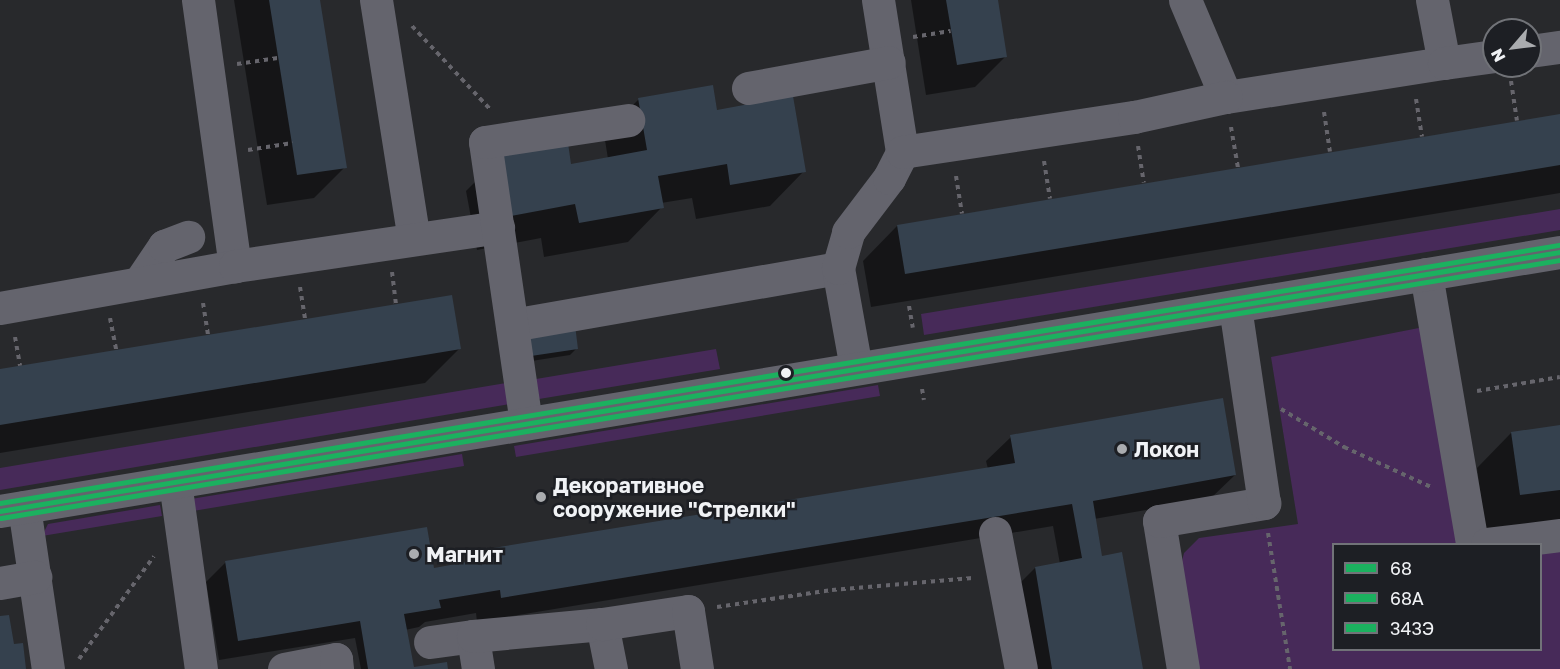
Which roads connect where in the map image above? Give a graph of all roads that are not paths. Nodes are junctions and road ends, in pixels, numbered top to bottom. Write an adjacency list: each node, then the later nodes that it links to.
1 (198, 0): 19 (street)
2 (376, 0): 17 (street)
3 (878, 0): 8 (street)
4 (1185, 0): 12 (street)
5 (1432, 0): 9 (street)
6 (1560, 47): 7 (street)
7 (1542, 49)
8 (887, 52): 11 (street); 14 (street)
9 (1444, 63): 10 (street); 12 (street)
10 (1482, 65)
11 (748, 88)
12 (1226, 97): 14 (street)
13 (628, 120): 15 (street)
14 (902, 152): 20 (street)
15 (498, 227): 17 (street); 25 (street)
16 (188, 237): 22 (street)
17 (414, 239): 19 (street)
18 (1560, 252): 21 (street)
19 (235, 266): 22 (street)
20 (838, 268): 25 (street); 26 (street)
21 (1426, 274): 23 (street); 32 (street)
22 (139, 283): 24 (street)
23 (1235, 306): 26 (street); 47 (street)
24 (0, 308)
25 (512, 325): 27 (street)
26 (856, 368): 27 (street)
27 (526, 423): 28 (street)
28 (175, 482): 29 (street); 40 (street)
29 (12, 509): 34 (street)
30 (995, 533): 46 (street)
31 (1560, 535): 33 (street)
32 (1472, 543)
33 (1495, 543)
34 (35, 577): 35 (street); 39 (street)
35 (0, 583)
36 (602, 624): 37 (street); 44 (street); 45 (street)
37 (473, 636): 38 (street); 43 (street)
38 (430, 642)
39 (48, 669)
40 (201, 669)
41 (284, 669): 42 (street)
42 (337, 669)
43 (478, 669)
44 (611, 669)
45 (697, 669)
46 (1022, 669)
47 (1183, 669)

